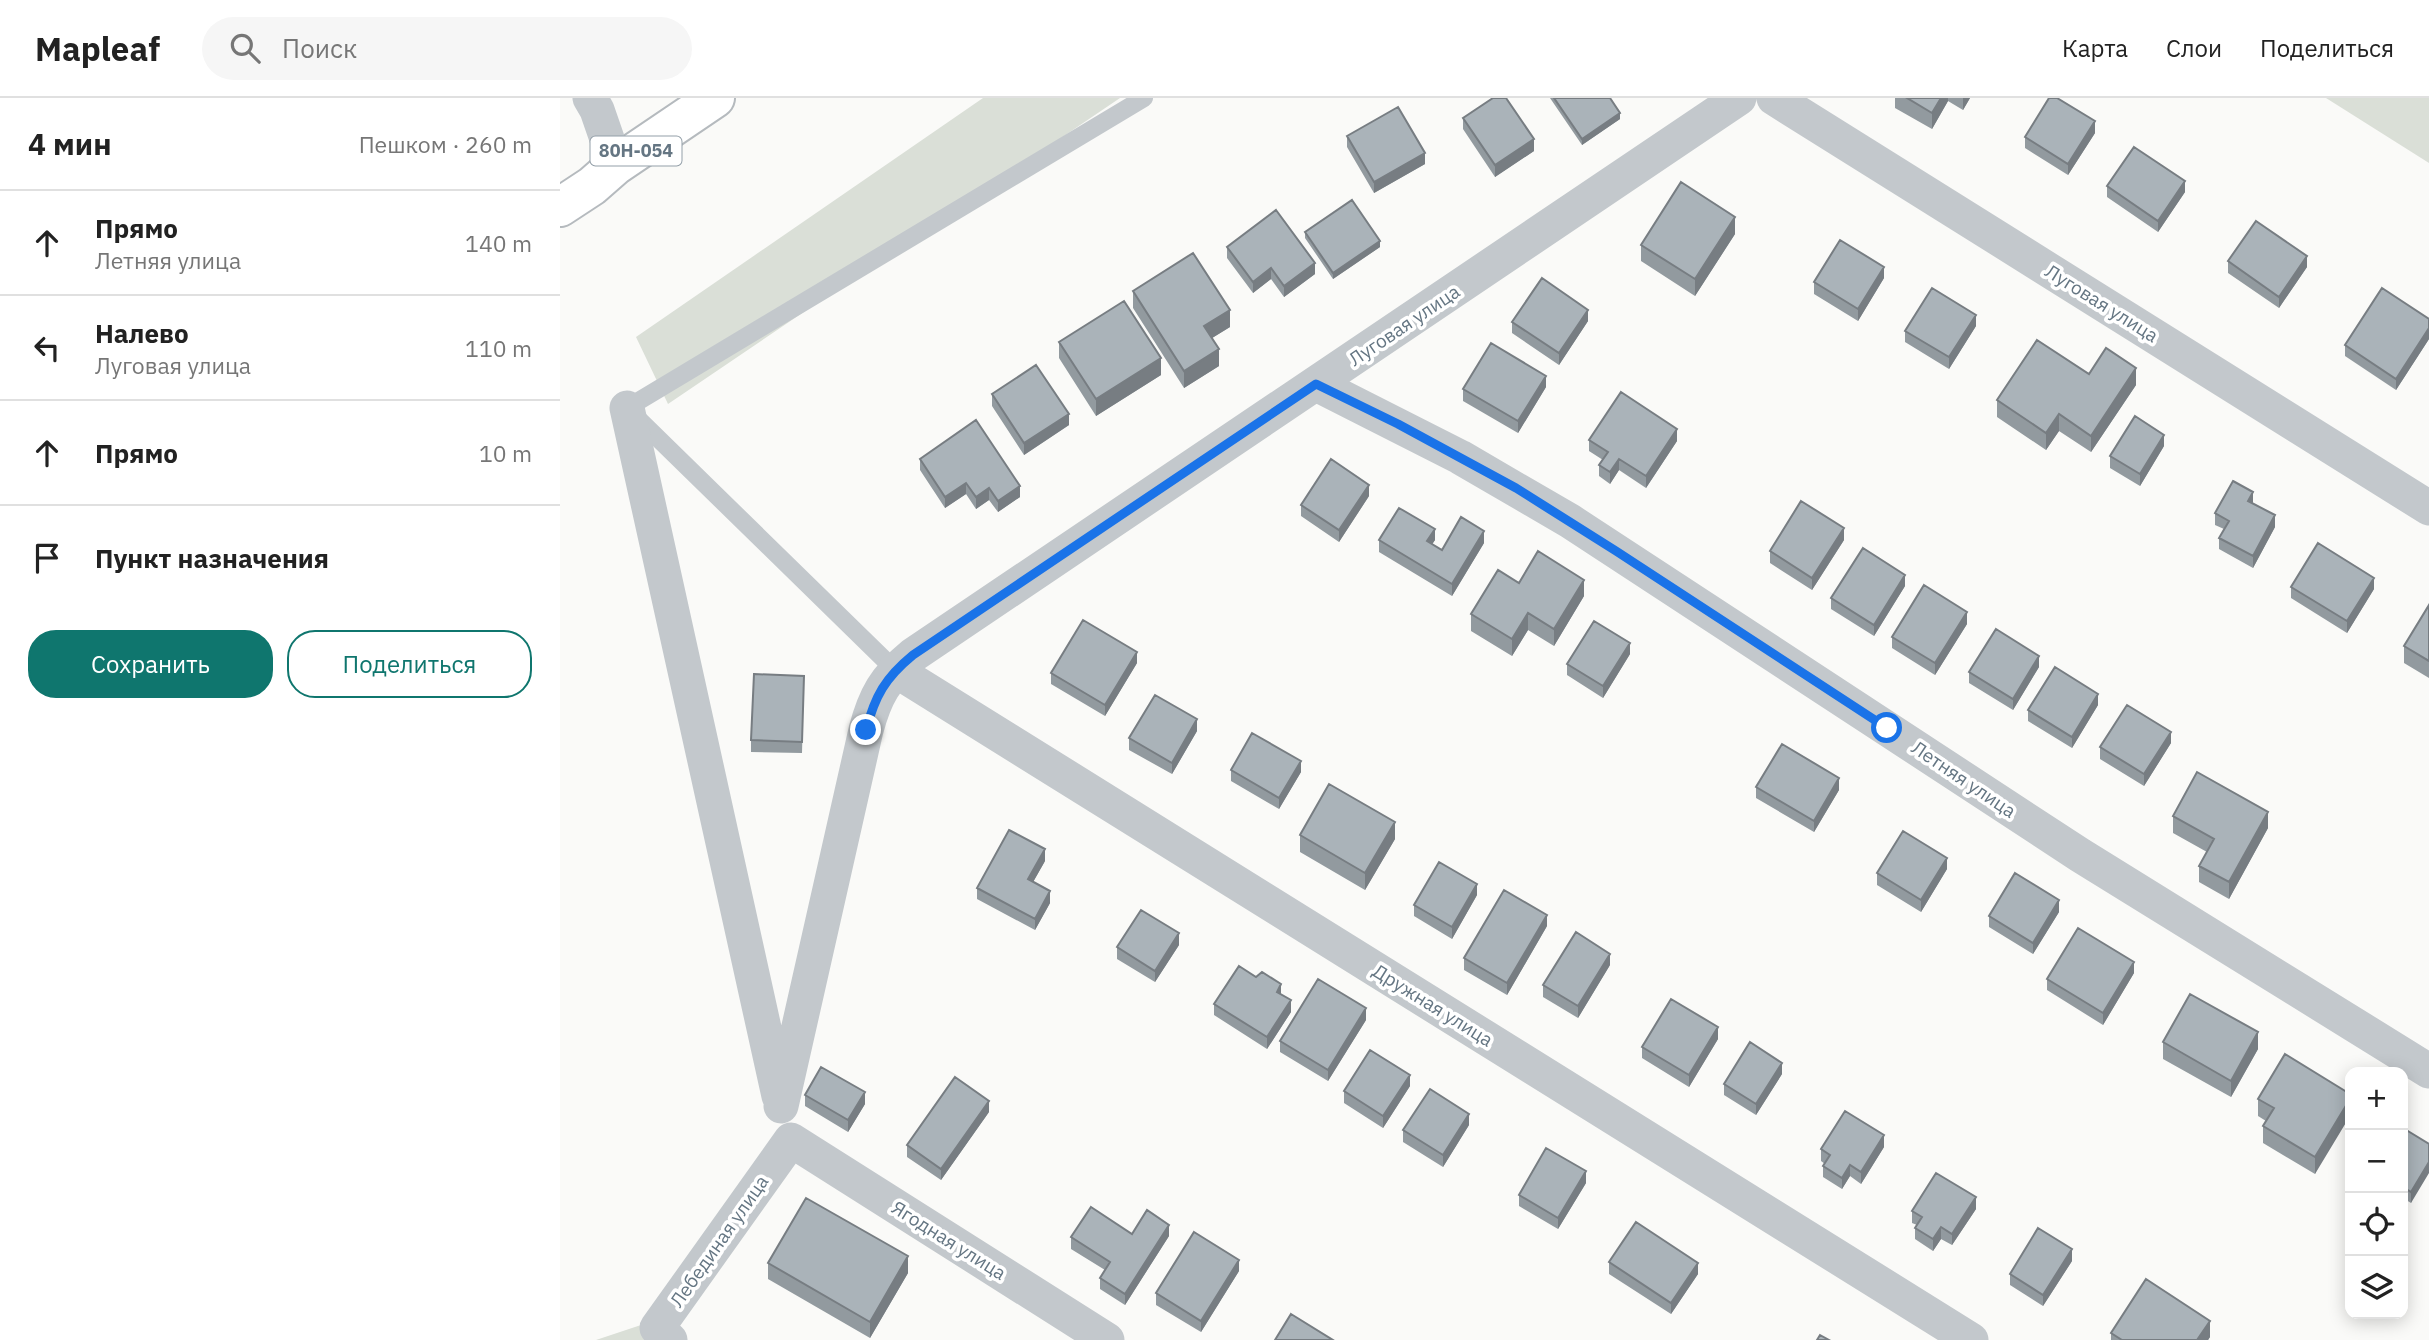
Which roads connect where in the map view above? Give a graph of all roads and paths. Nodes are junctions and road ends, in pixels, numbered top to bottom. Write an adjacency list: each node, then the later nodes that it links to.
1 (590, 98): 6 (street)
2 (715, 98): 6 (main road, 80Н-054)
3 (1144, 98): 9 (lane)
4 (1739, 98): 8 (street, Луговая улица)
5 (1774, 98): 10 (street, Луговая улица)
6 (616, 165): 7 (main road, 80Н-054)
7 (560, 206)
8 (1316, 384): 11 (street, Луговая улица); 12 (street, Летняя улица)
9 (627, 408): 11 (lane); 11 (street, Луговая улица)
10 (2429, 508)
11 (895, 670): 16 (street, Дружная улица)
12 (2429, 1071)
13 (791, 1140): 14 (street, Лебединая улица); 15 (street, Ягодная улица)
14 (670, 1340)
15 (1107, 1340)
16 (1970, 1340)

